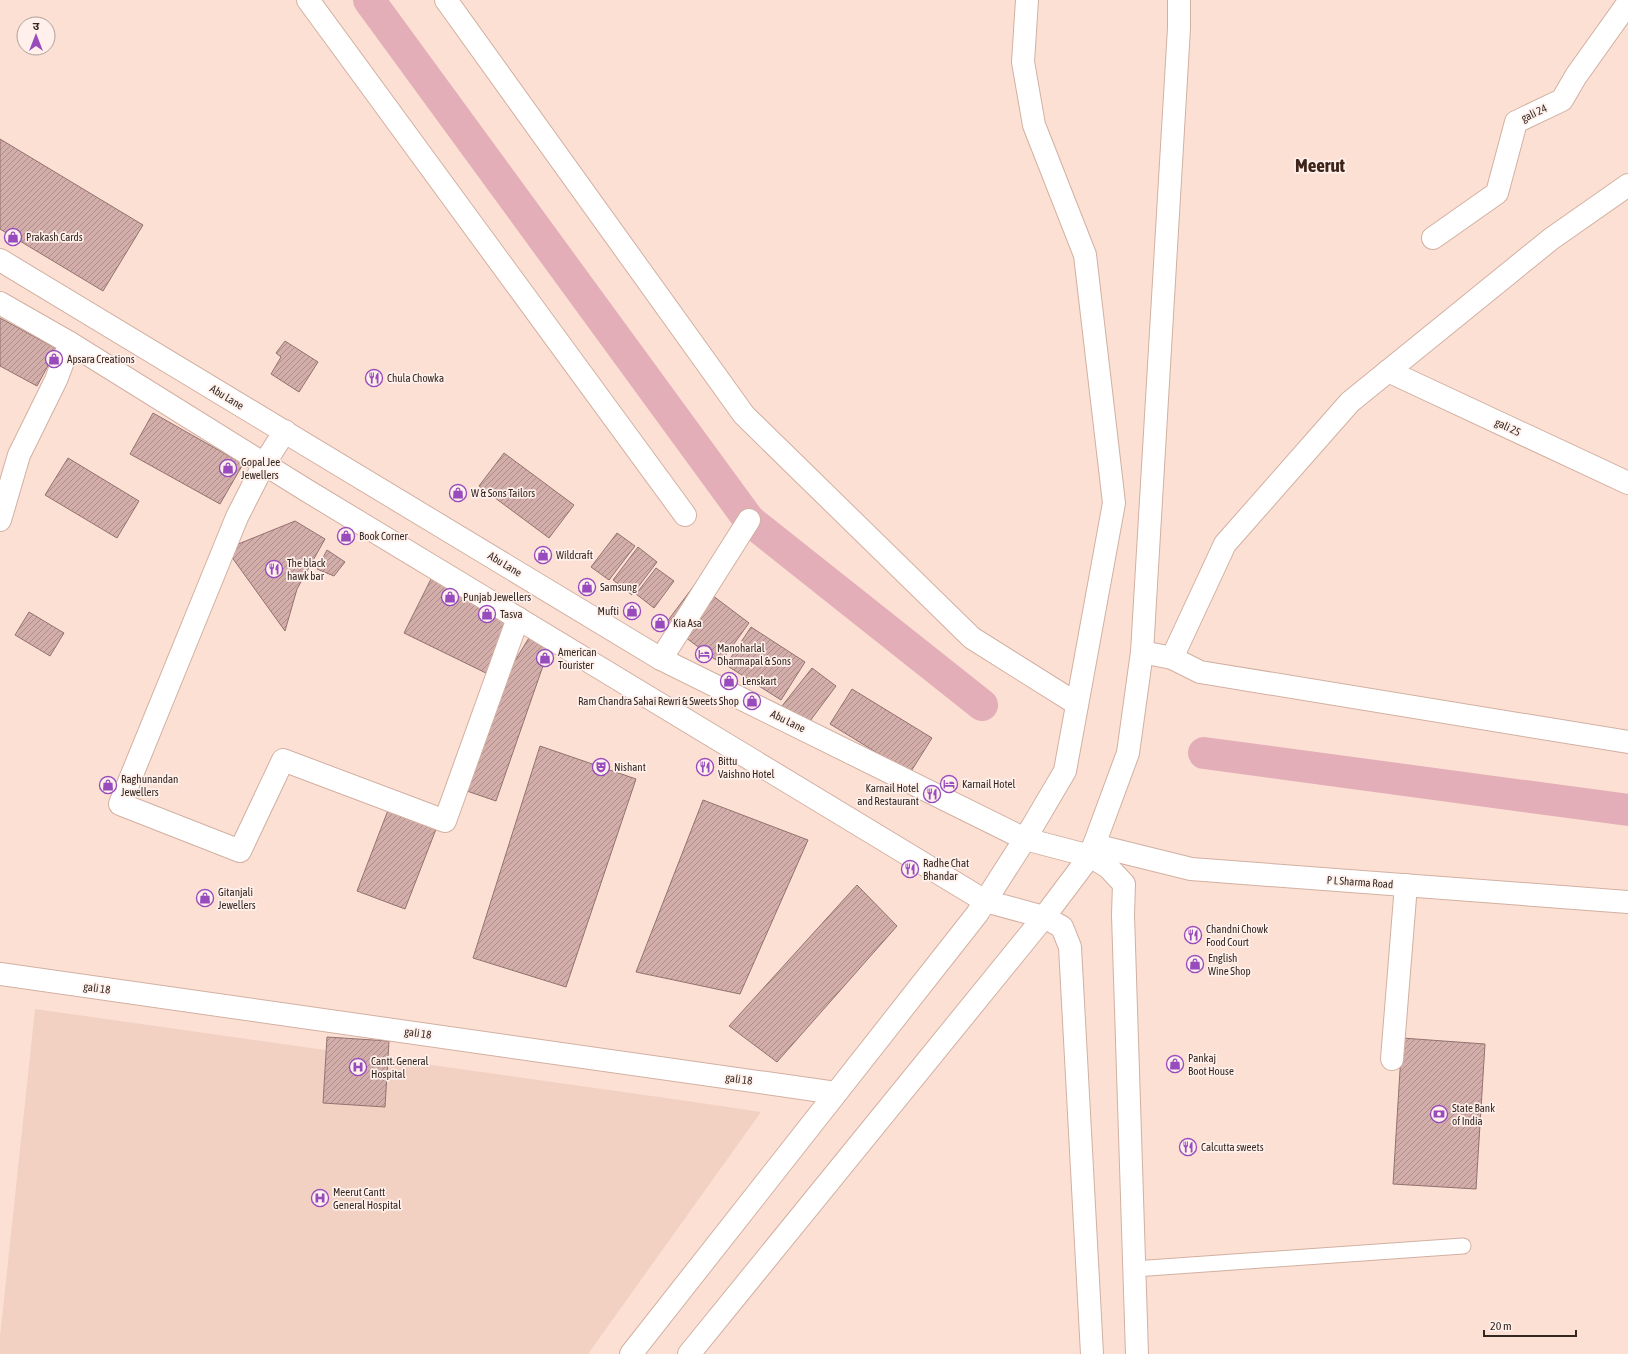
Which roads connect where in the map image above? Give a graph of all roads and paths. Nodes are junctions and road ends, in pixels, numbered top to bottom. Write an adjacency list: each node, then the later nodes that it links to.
1 (308, 0): 15 (street)
2 (446, 0): 22 (street)
3 (1027, 0): 22 (street)
4 (1179, 0): 19 (street)
5 (1628, 3): 7 (street, gali 24)
6 (1628, 185): 11 (street)
7 (1433, 238)
8 (0, 260): 12 (street, Abu Lane)
9 (0, 303): 10 (street)
10 (70, 343): 13 (street); 16 (street)
11 (1388, 370): 14 (street, gali 25); 21 (street)
12 (285, 432): 13 (street); 20 (street, Abu Lane)
13 (264, 464): 18 (street); 18 (street)
14 (1628, 483)
15 (685, 515)
16 (0, 520)
17 (748, 520): 20 (street)
18 (518, 618): 27 (street)
19 (1142, 652): 21 (street); 25 (street)
20 (662, 658): 24 (street, Abu Lane)
21 (1172, 658): 23 (street)
22 (1077, 704): 24 (street)
23 (1628, 742)
24 (1025, 839): 25 (street, Abu Lane); 27 (street)
25 (1092, 850): 26 (street, P L Sharma Road); 29 (street); 34 (street)
26 (1406, 885): 28 (street, P L Sharma Road); 31 (street)
27 (985, 901): 29 (street); 32 (street)
28 (1628, 902)
29 (1044, 917): 36 (street); 37 (street)
30 (0, 974): 32 (street, gali 18)
31 (1392, 1059)
32 (836, 1093): 35 (street)
33 (1463, 1246): 34 (lane)
34 (1134, 1269): 38 (street)
35 (631, 1354)
36 (689, 1354)
37 (1092, 1354)
38 (1137, 1354)

